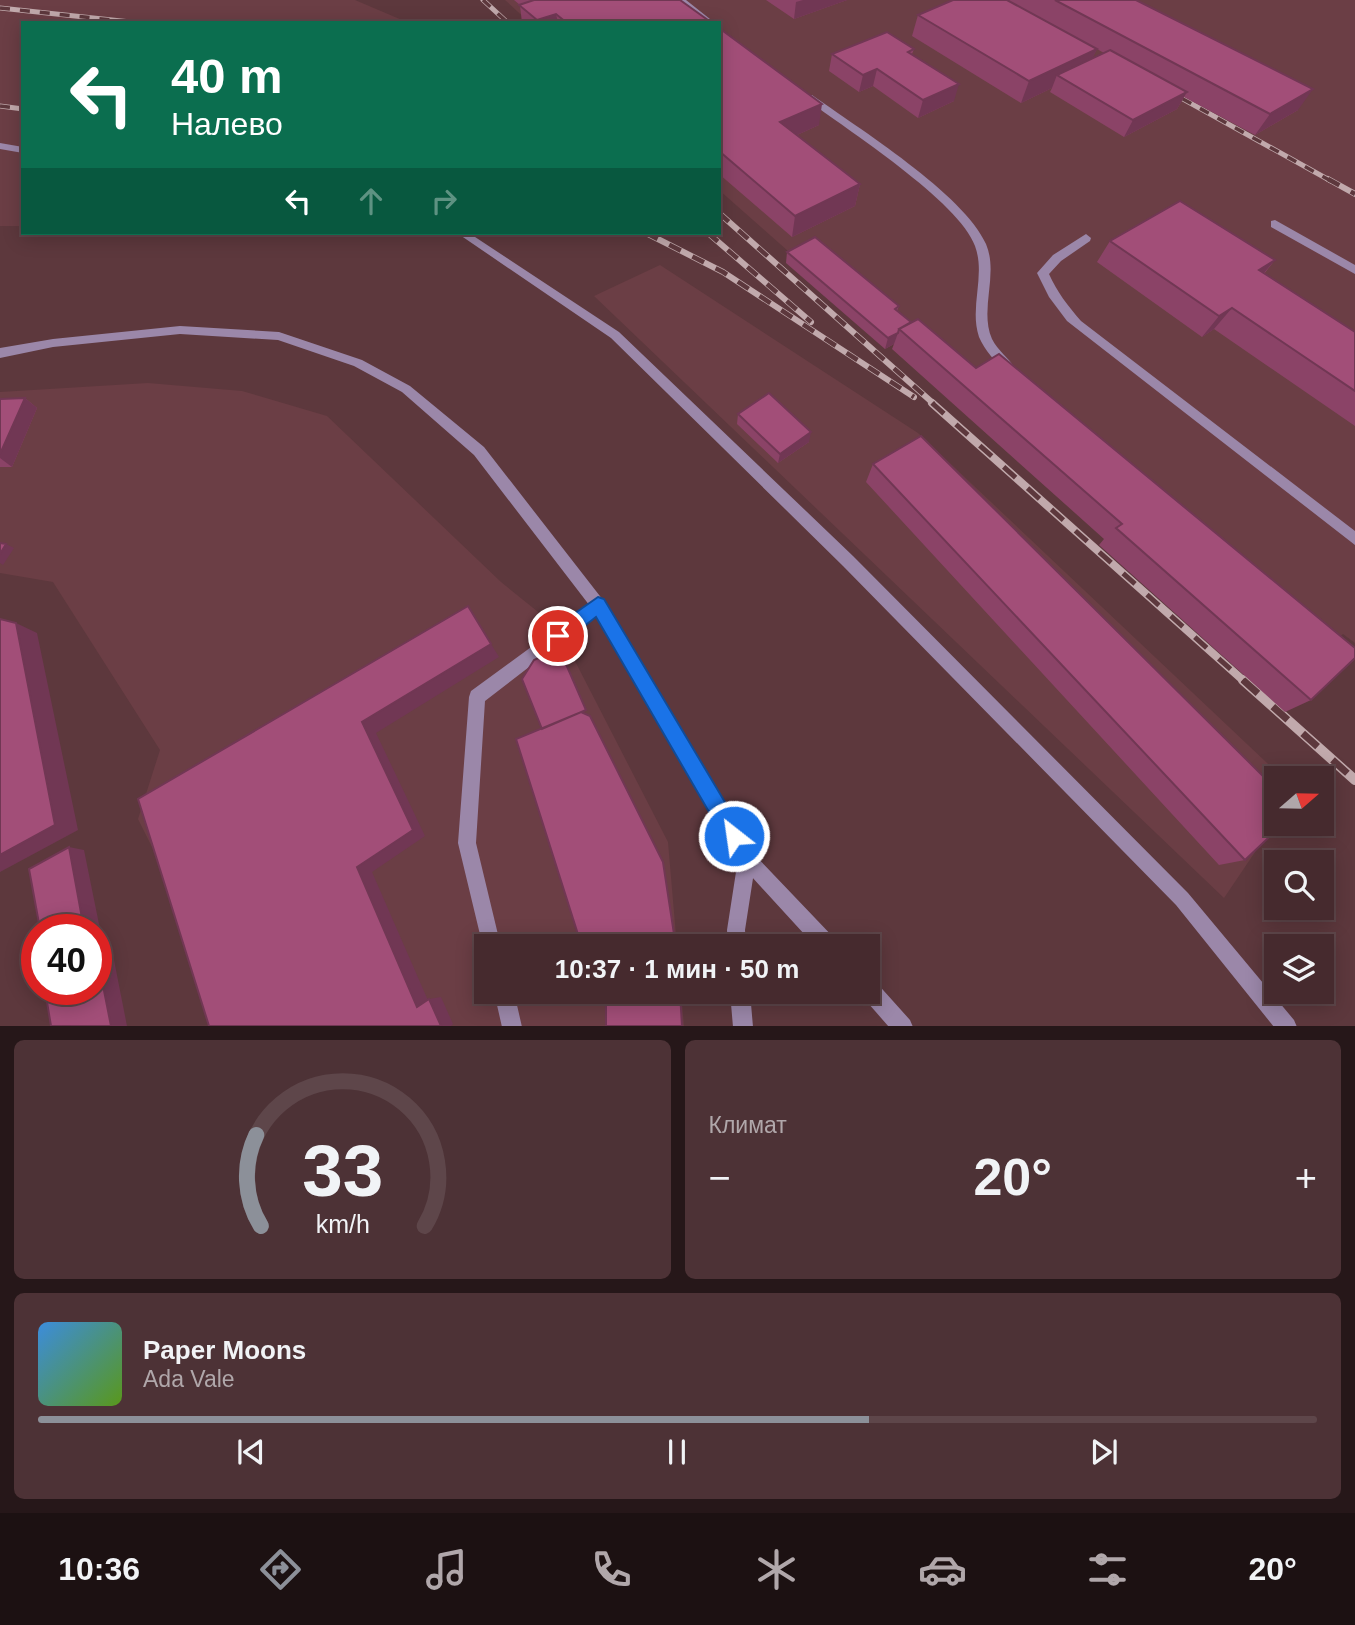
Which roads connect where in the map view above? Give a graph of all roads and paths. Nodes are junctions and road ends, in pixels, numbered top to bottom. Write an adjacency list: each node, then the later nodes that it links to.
1 (681, 0): 2 (street)
2 (708, 21)
3 (795, 87): 11 (street)
4 (0, 146): 5 (street)
5 (21, 150)
6 (1275, 223): 9 (street)
7 (465, 235): 24 (street)
8 (1086, 238): 12 (street)
9 (1355, 270)
10 (0, 353): 13 (street)
11 (1023, 379)
12 (1355, 538)
13 (598, 605): 14 (street); 15 (street)
14 (747, 859): 16 (street); 17 (street)
15 (489, 934)
16 (736, 934)
17 (817, 934)
18 (880, 1002): 23 (street)
19 (506, 1004): 21 (street)
20 (741, 1004): 22 (street)
21 (512, 1026)
22 (743, 1026)
23 (902, 1026)
24 (1286, 1026)

